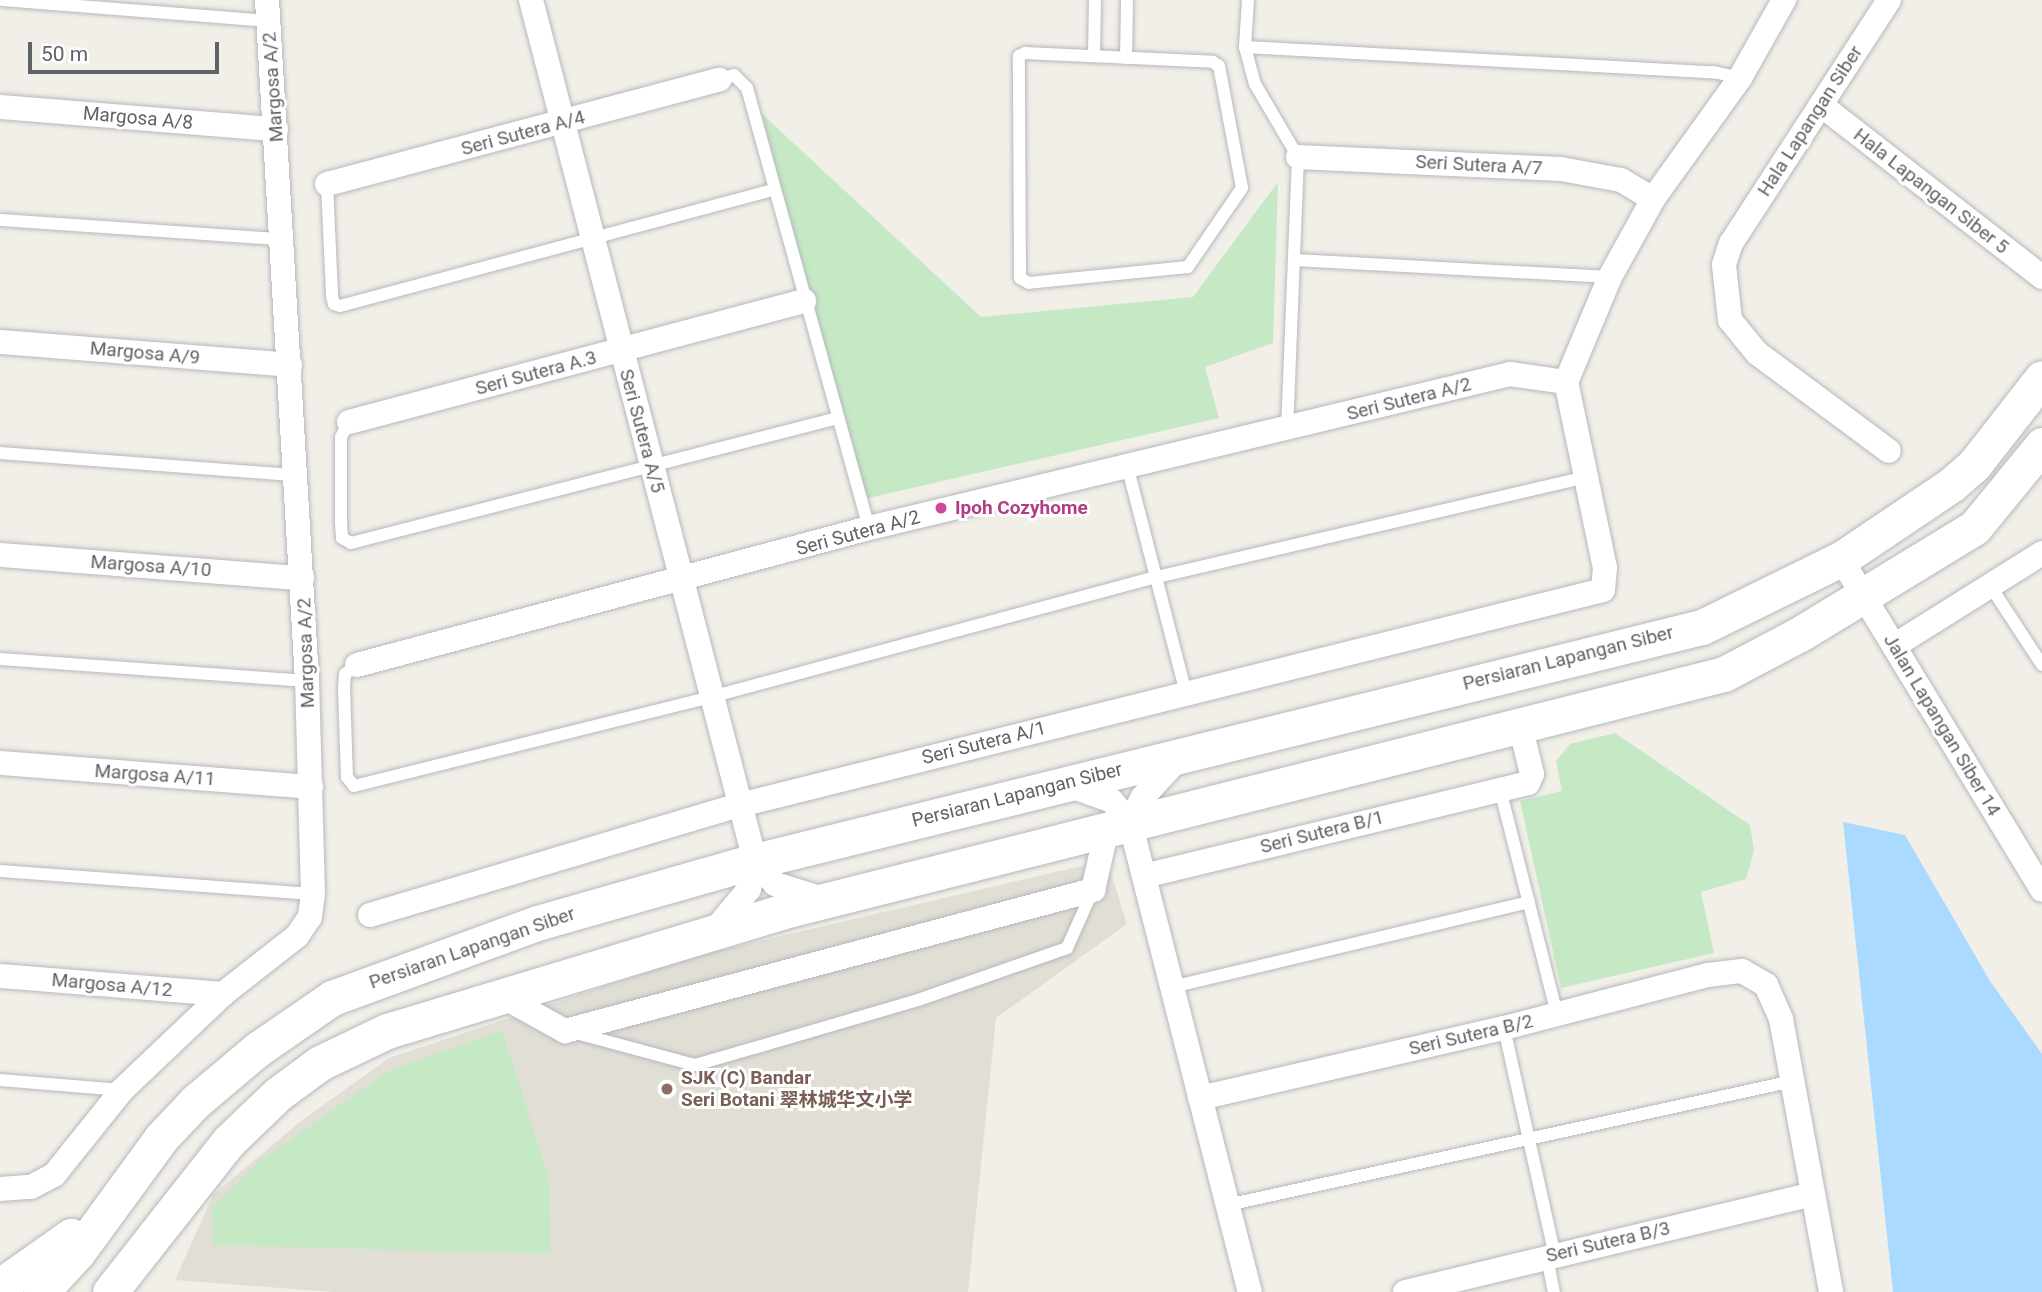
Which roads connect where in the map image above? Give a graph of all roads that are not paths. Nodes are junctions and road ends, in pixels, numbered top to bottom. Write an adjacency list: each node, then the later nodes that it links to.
1 (2, 0): 8 (lane)
2 (531, 0): 16 (street, Seri Sutera A/5)
3 (1095, 0): 10 (lane)
4 (1127, 0): 11 (lane)
5 (1248, 0): 9 (lane)
6 (1889, 0): 14 (street, Hala Lapangan Siber)
7 (1780, 2): 12 (street)
8 (268, 10): 17 (street, Margosa A/2)
9 (1245, 47): 12 (lane); 18 (lane)
10 (1094, 56): 11 (lane); 11 (lane)
11 (1126, 58)
12 (1740, 78): 21 (street)
13 (719, 80): 16 (street, Seri Sutera A/4); 20 (lane)
14 (1821, 104): 27 (street, Hala Lapangan Siber 5); 38 (street, Hala Lapangan Siber)
15 (0, 107): 17 (street, Margosa A/8)
16 (561, 123): 19 (street, Seri Sutera A/4); 24 (street, Seri Sutera A/5)
17 (276, 129): 23 (street, Margosa A/2)
18 (1298, 157): 21 (street, Seri Sutera A/7); 25 (lane)
19 (327, 184): 24 (lane)
20 (774, 190): 24 (lane); 28 (lane)
21 (1653, 199): 26 (street)
22 (0, 220): 23 (lane)
23 (283, 239): 31 (street, Margosa A/2)
24 (592, 240): 30 (street, Seri Sutera A/5)
25 (1295, 260): 26 (lane); 36 (lane)
26 (1609, 277): 33 (street)
27 (2042, 277)
28 (804, 301): 30 (street, Seri Sutera A.3); 34 (lane)
29 (0, 342): 31 (street, Margosa A/9)
30 (621, 350): 35 (street, Seri Sutera A.3); 40 (street, Seri Sutera A/5)
31 (290, 365): 42 (street, Margosa A/2)
32 (2042, 378): 47 (main road, Persiaran Lapangan Siber)
33 (1566, 382): 36 (street, Seri Sutera A/2); 43 (street)
34 (838, 418): 40 (lane); 44 (lane)
35 (349, 422): 40 (lane)
36 (1287, 430): 41 (street, Seri Sutera A/2)
37 (2042, 445): 52 (main road)
38 (1889, 451)
39 (0, 453): 42 (lane)
40 (651, 466): 50 (street, Seri Sutera A/5)
41 (1128, 469): 44 (street, Seri Sutera A/2); 48 (lane)
42 (296, 475): 49 (street, Margosa A/2)
43 (1586, 477): 48 (lane); 58 (street, Seri Sutera A/1)
44 (869, 528): 50 (street, Seri Sutera A/2)
45 (2042, 553): 51 (street)
46 (0, 555): 49 (street, Margosa A/10)
47 (1841, 559): 52 (street, Jalan Lapangan Siber 14); 61 (main road, Persiaran Lapangan Siber)
48 (1157, 577): 58 (lane); 59 (lane)
49 (302, 578): 57 (street, Margosa A/2)
50 (681, 581): 55 (street, Seri Sutera A/2); 59 (street, Seri Sutera A/5)
51 (1991, 587): 53 (street); 56 (lane)
52 (1864, 596): 53 (street, Jalan Lapangan Siber 14); 60 (main road)
53 (1894, 646): 72 (street, Jalan Lapangan Siber 14)
54 (0, 659): 57 (lane)
55 (357, 665): 59 (lane)
56 (2042, 665)
57 (307, 681): 64 (street, Margosa A/2)
58 (1186, 693): 66 (street, Seri Sutera A/1)
59 (711, 697): 66 (street, Seri Sutera A/5)
60 (1520, 725): 65 (street, Seri Sutera B/1); 67 (main road)
61 (1186, 753): 63 (main road, Persiaran Lapangan Siber); 67 (street)
62 (0, 763): 64 (street, Margosa A/11)
63 (1065, 783): 67 (street); 68 (main road, Persiaran Lapangan Siber)
64 (311, 787): 73 (street, Margosa A/2)
65 (1500, 789): 70 (street, Seri Sutera B/1); 75 (lane)
66 (740, 805): 68 (street, Seri Sutera A/5); 76 (street, Seri Sutera A/1)
67 (1118, 826): 70 (street); 71 (street); 74 (main road)
68 (755, 861): 74 (street); 77 (street); 90 (main road, Persiaran Lapangan Siber)
69 (0, 871): 73 (lane)
70 (1144, 876): 79 (street)
71 (1093, 890): 84 (street); 84 (lane)
72 (2042, 890)
73 (313, 894): 80 (street, Margosa A/2)
74 (827, 900): 77 (main road)
75 (1529, 902): 79 (lane); 82 (lane)
76 (370, 915)
77 (713, 932): 81 (main road)
78 (0, 976): 80 (street, Margosa A/12)
79 (1172, 987): 88 (street)
80 (223, 994): 87 (street, Margosa A/2)
81 (498, 994): 84 (street); 94 (main road)
82 (1557, 1015): 83 (street, Seri Sutera B/2); 86 (street, Seri Sutera B/2)
83 (1504, 1028): 88 (street, Seri Sutera B/2); 89 (lane)
84 (565, 1031)
85 (0, 1080): 87 (lane)
86 (1793, 1080): 89 (lane); 92 (street)
87 (122, 1090): 91 (street, Margosa A/2)
88 (1200, 1098): 93 (street)
89 (1530, 1138): 93 (lane); 95 (lane)
90 (131, 1179): 96 (main road); 97 (main road, Persiaran Lapangan Siber)
91 (0, 1189)
92 (1812, 1194): 95 (street, Seri Sutera B/3); 103 (street)
93 (1227, 1205): 100 (street)
94 (144, 1250): 98 (main road); 99 (main road)
95 (1551, 1256): 101 (street, Seri Sutera B/3); 102 (lane)
96 (0, 1286)
97 (41, 1292)
98 (110, 1292)
99 (130, 1292)
100 (1250, 1292)
101 (1405, 1292)
102 (1554, 1292)
103 (1830, 1292)

